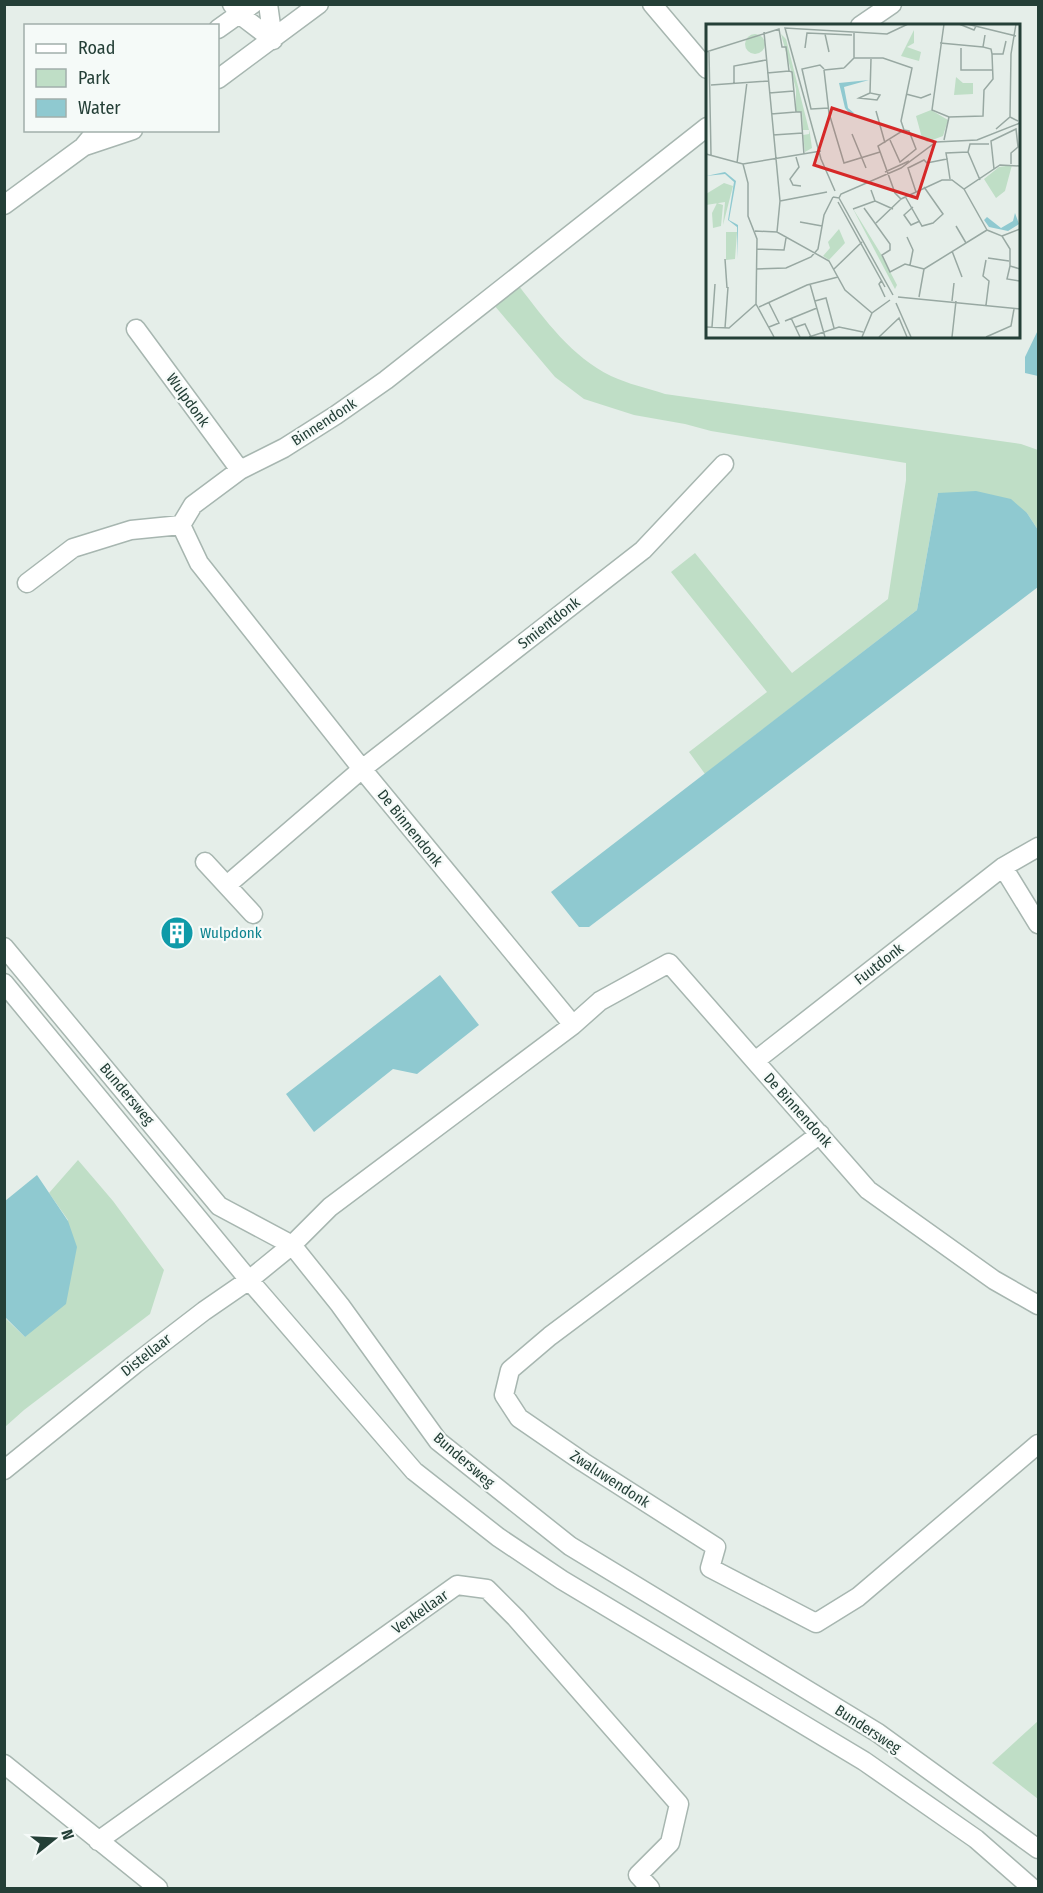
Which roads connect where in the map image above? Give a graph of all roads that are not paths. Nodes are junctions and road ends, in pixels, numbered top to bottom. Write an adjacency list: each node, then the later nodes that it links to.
1 (268, 4): 8 (street)
2 (319, 4): 8 (street)
3 (652, 4): 9 (street)
4 (892, 4): 6 (street)
5 (241, 8): 7 (street); 8 (street)
6 (863, 24)
7 (219, 28)
8 (273, 40): 10 (street)
9 (706, 68)
10 (219, 79)
11 (95, 132): 14 (street)
12 (127, 132): 14 (street)
13 (704, 134): 18 (street, Binnendonk)
14 (83, 147): 15 (street)
15 (4, 205)
16 (136, 329): 18 (street, Wulpdonk)
17 (724, 464): 21 (street, Smientdonk)
18 (240, 470): 19 (street, Binnendonk)
19 (181, 525): 20 (street); 21 (street)
20 (27, 583)
21 (362, 769): 25 (street); 30 (street, De Binnendonk)
22 (1038, 847): 24 (street, Fuutdonk)
23 (205, 862): 25 (street)
24 (1003, 867): 27 (street); 31 (street, Fuutdonk)
25 (227, 885): 26 (street)
26 (253, 915)
27 (1038, 924)
28 (4, 947): 33 (street, Bundersweg)
29 (4, 983): 34 (street, Bundersweg)
30 (573, 1025): 31 (street, De Binnendonk); 33 (street, De Binnendonk)
31 (755, 1061): 32 (street, De Binnendonk)
32 (820, 1134): 35 (street, De Binnendonk); 36 (street, Zwaluwendonk)
33 (292, 1245): 34 (street, Distellaar); 40 (street, Bundersweg)
34 (249, 1280): 37 (street, Distellaar); 43 (street, Bundersweg)
35 (1038, 1305)
36 (1038, 1444)
37 (4, 1470)
38 (4, 1764): 39 (street)
39 (98, 1841): 41 (street); 42 (street, Venkellaar)
40 (1038, 1849)
41 (158, 1888)
42 (650, 1888)
43 (1032, 1888)

